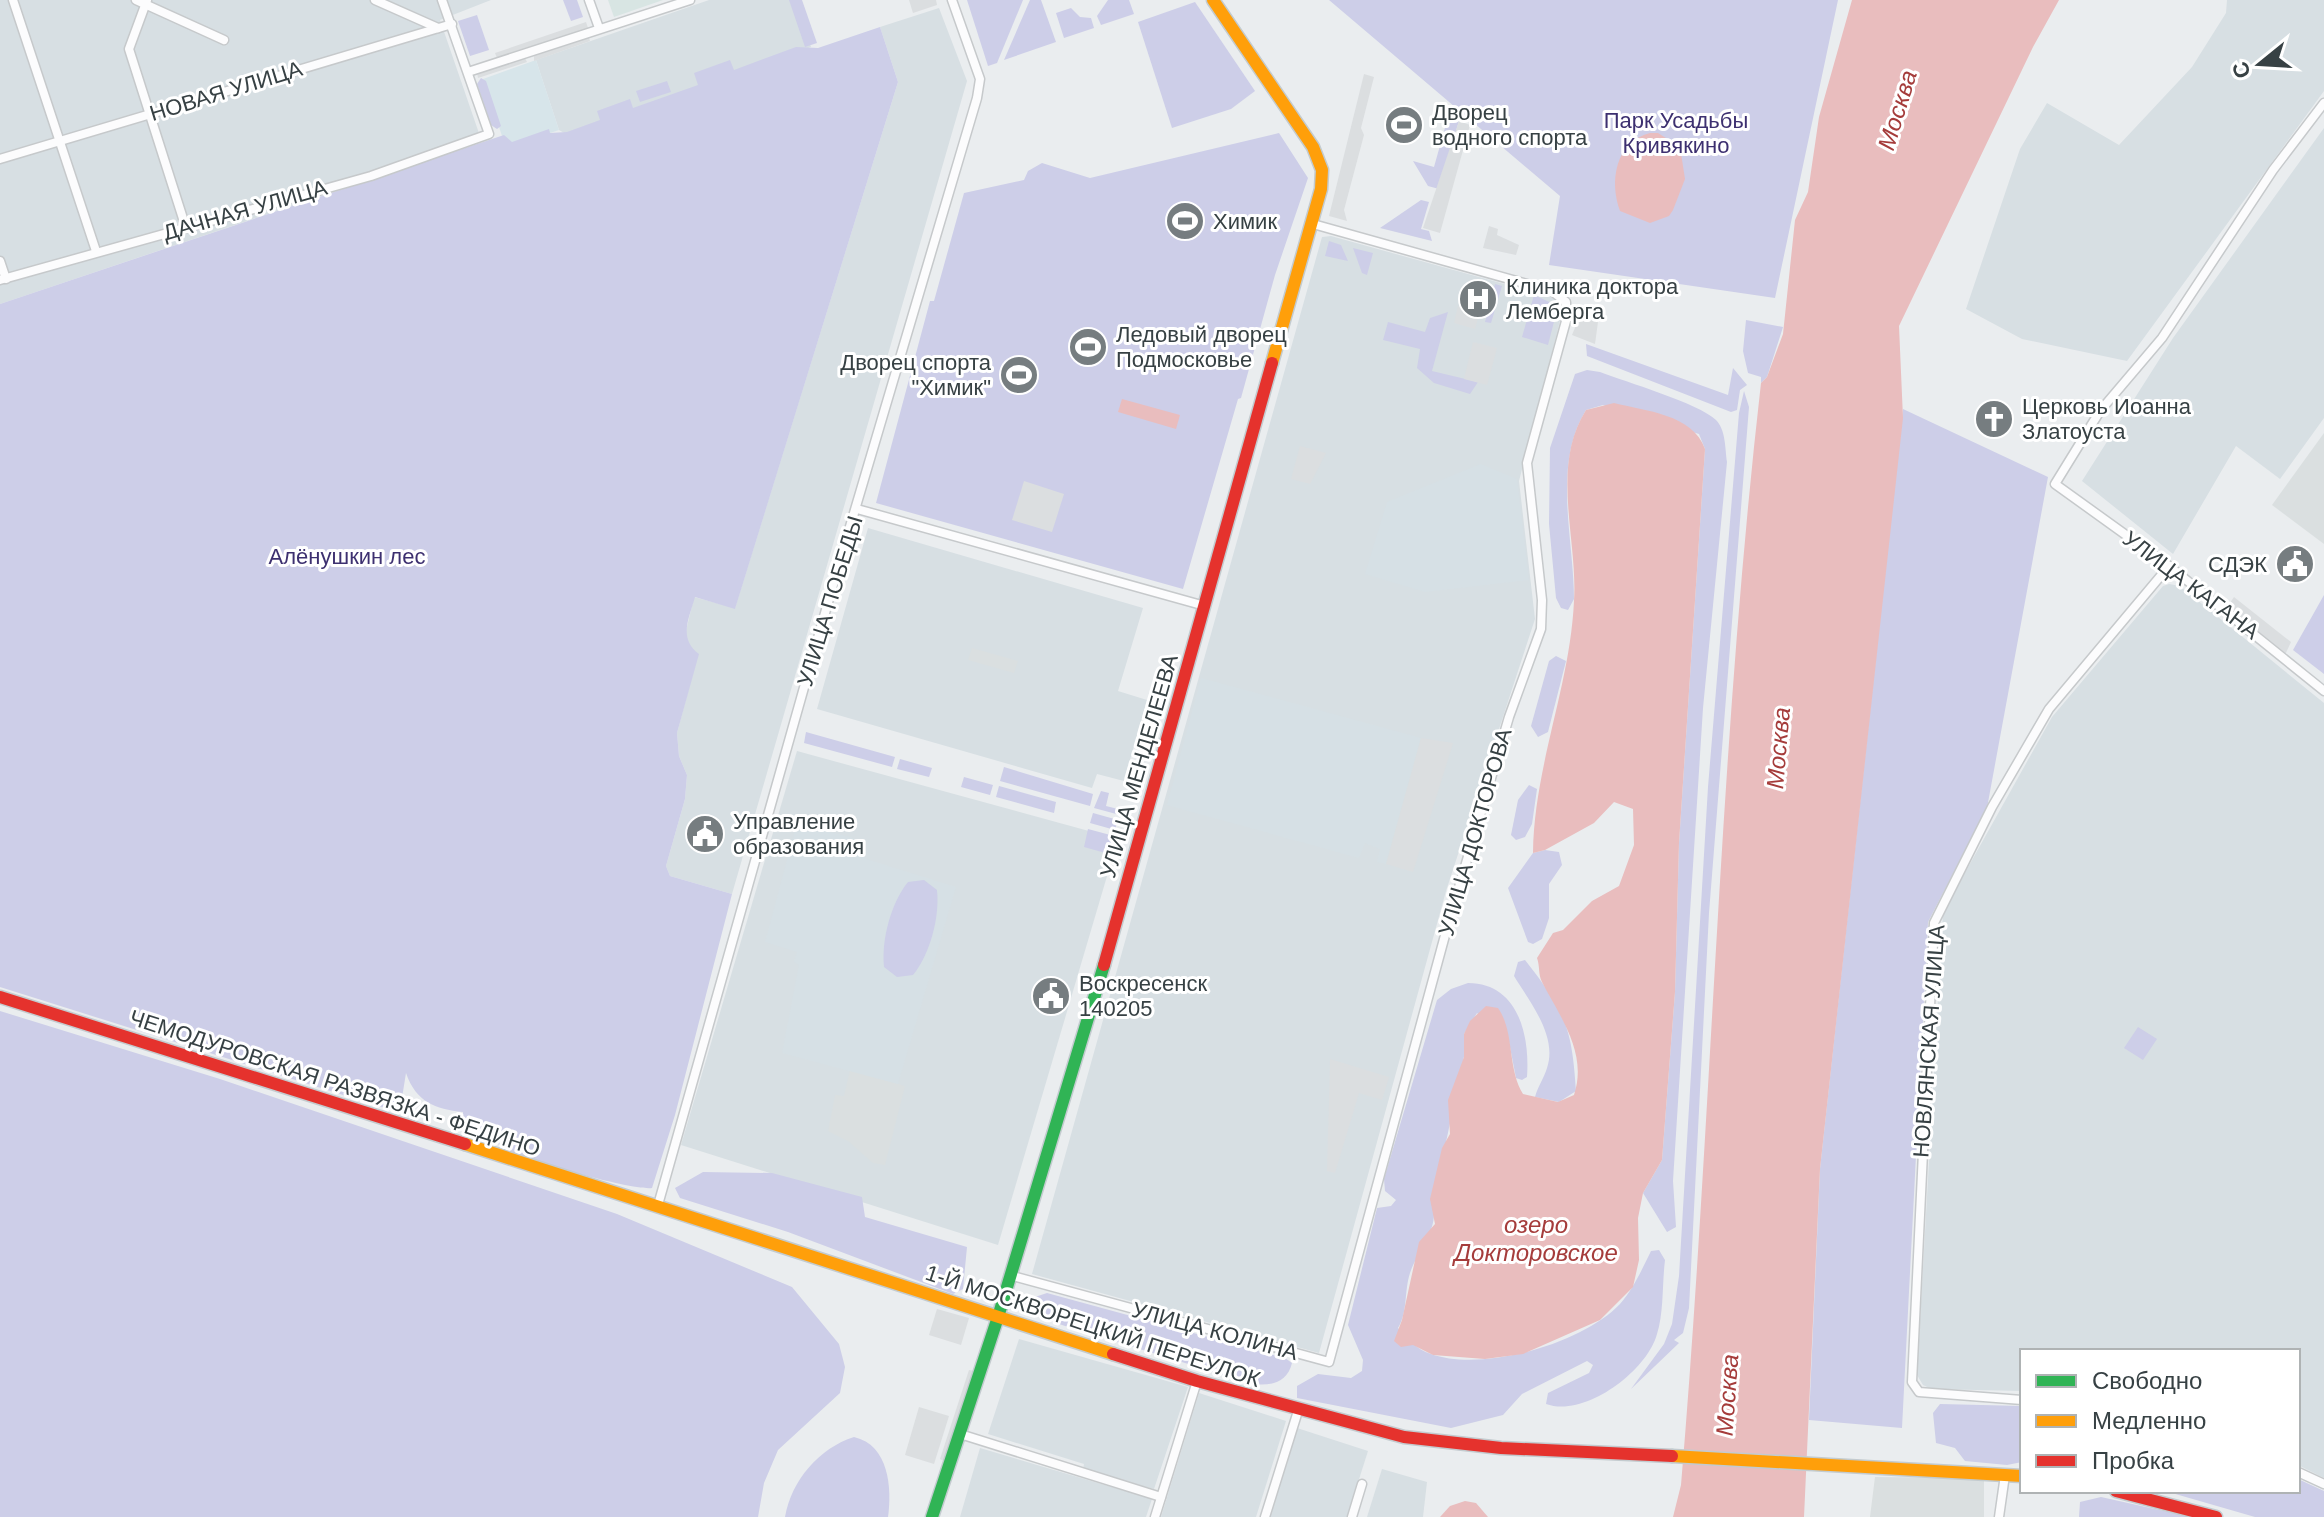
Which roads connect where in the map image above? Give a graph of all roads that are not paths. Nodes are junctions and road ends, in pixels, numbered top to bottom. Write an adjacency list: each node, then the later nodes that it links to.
1 (13, 0): 17 (street)
2 (136, 0): 9 (street)
3 (375, 0): 11 (street)
4 (442, 0): 10 (street)
5 (589, 0): 12 (street)
6 (690, 0): 12 (street)
7 (952, 0): 24 (street, УЛИЦА ПОБЕДЫ)
8 (1213, 0): 19 (street, УЛИЦА МЕНДЕЛЕЕВА)
9 (147, 2): 13 (street); 16 (street)
10 (452, 24): 11 (street, НОВАЯ УЛИЦА); 14 (street)
11 (438, 28): 16 (street, НОВАЯ УЛИЦА)
12 (599, 28): 14 (street)
13 (224, 40)
14 (468, 72): 20 (street, ДАЧНАЯ УЛИЦА)
15 (2324, 103): 25 (street, УЛИЦА КАГАНА)
16 (149, 114): 17 (street, НОВАЯ УЛИЦА); 20 (street)
17 (59, 141): 18 (street, НОВАЯ УЛИЦА); 21 (street)
18 (0, 159)
19 (1313, 224): 26 (street, УЛИЦА МЕНДЕЛЕЕВА); 32 (street, УЛИЦА ДОКТОРОВА)
20 (186, 228): 21 (street, ДАЧНАЯ УЛИЦА)
21 (96, 251): 23 (street, ДАЧНАЯ УЛИЦА)
22 (0, 261): 23 (street)
23 (3, 279)
24 (857, 509): 26 (street); 29 (street, УЛИЦА ПОБЕДЫ)
25 (2169, 566): 27 (street, УЛИЦА КАГАНА); 34 (street, НОВЛЯНСКАЯ УЛИЦА)
26 (1205, 606): 30 (street, УЛИЦА МЕНДЕЛЕЕВА)
27 (2324, 691)
28 (0, 997): 29 (street, ЧЕМОДУРОВСКАЯ РАЗВЯЗКА - ФЕДИНО)
29 (658, 1205): 31 (street, 1-Й МОСКВОРЕЦКИЙ ПЕРЕУЛОК)
30 (1009, 1275): 31 (street, УЛИЦА МЕНДЕЛЕЕВА); 32 (street, УЛИЦА КОЛИНА)
31 (998, 1317): 33 (street, 1-Й МОСКВОРЕЦКИЙ ПЕРЕУЛОК); 36 (street, УЛИЦА МЕНДЕЛЕЕВА)
32 (1329, 1362)
33 (1197, 1381): 35 (street, 1-Й МОСКВОРЕЦКИЙ ПЕРЕУЛОК); 43 (street)
34 (2020, 1400)
35 (1298, 1411): 38 (street, 1-Й МОСКВОРЕЦКИЙ ПЕРЕУЛОК); 46 (street)
36 (960, 1434): 43 (street); 44 (street, УЛИЦА МЕНДЕЛЕЕВА)
37 (2300, 1473): 41 (street)
38 (2005, 1475): 39 (street); 48 (street)
39 (2020, 1476)
40 (1362, 1484): 47 (street)
41 (2324, 1484)
42 (2124, 1493): 49 (street)
43 (1161, 1497): 45 (street)
44 (932, 1517)
45 (1155, 1517)
46 (1265, 1517)
47 (1352, 1517)
48 (1999, 1517)
49 (2216, 1517)

